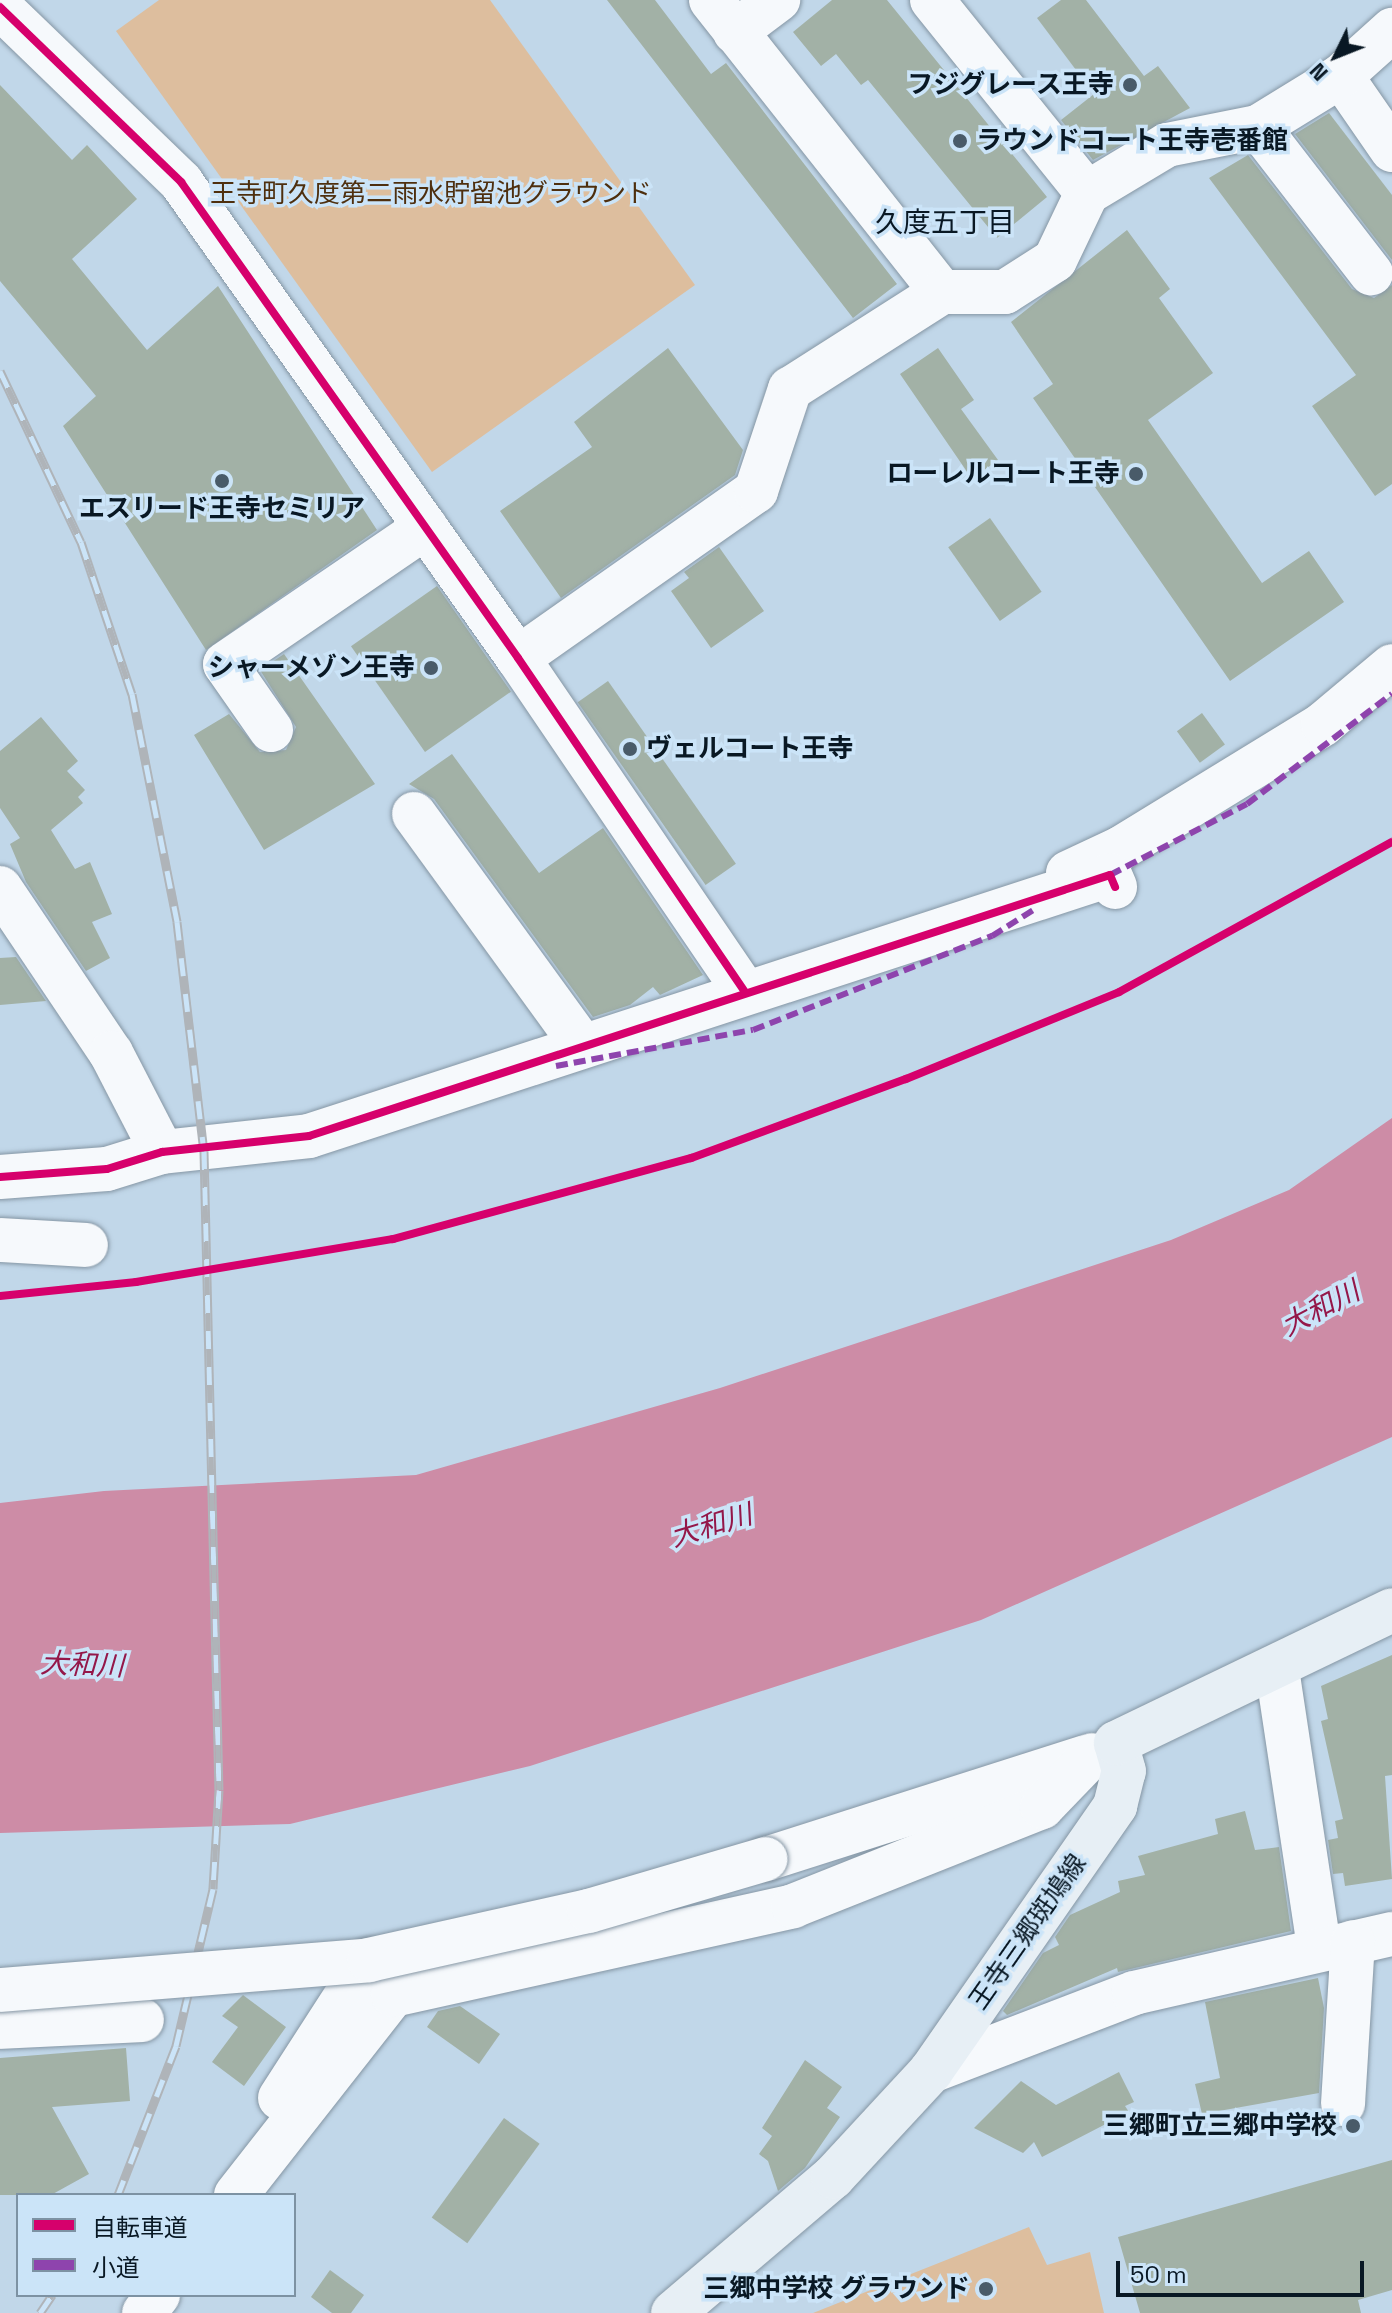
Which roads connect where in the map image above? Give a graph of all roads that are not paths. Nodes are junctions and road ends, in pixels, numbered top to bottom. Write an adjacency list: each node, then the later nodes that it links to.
1 (778, 0): 4 (street)
2 (932, 0): 9 (street)
3 (0, 7): 12 (street)
4 (723, 16): 11 (street)
5 (1392, 30): 6 (street)
6 (1341, 76): 7 (street); 8 (street)
7 (1258, 127): 9 (street); 10 (street)
8 (1392, 150)
9 (1087, 193): 11 (street)
10 (1371, 273)
11 (942, 292): 13 (street)
12 (426, 527): 13 (street); 15 (street)
13 (518, 658): 20 (street)
14 (1392, 666): 19 (street)
15 (271, 730)
16 (414, 814): 21 (street)
17 (1115, 887): 19 (street)
18 (0, 888): 22 (street)
19 (978, 916): 20 (street)
20 (744, 991): 21 (street)
21 (582, 1045): 22 (street)
22 (162, 1152): 23 (street)
23 (0, 1177)
24 (0, 1240): 25 (street)
25 (86, 1245)
26 (1392, 1610): 27 (main road)
27 (1277, 1669): 28 (main road); 29 (street)
28 (1104, 1749): 30 (street, bridge); 34 (main road, 王寺三郷斑鳩線); 37 (street)
29 (1355, 1941): 34 (street); 35 (street)
30 (369, 1960): 31 (street, bridge); 36 (street)
31 (0, 1990)
32 (142, 2020): 33 (street)
33 (0, 2027)
34 (931, 2071): 40 (main road, 王寺三郷斑鳩線)
35 (1343, 2104)
36 (213, 2193)
37 (238, 2193)
38 (156, 2297): 39 (street)
39 (144, 2313)
40 (673, 2313)

